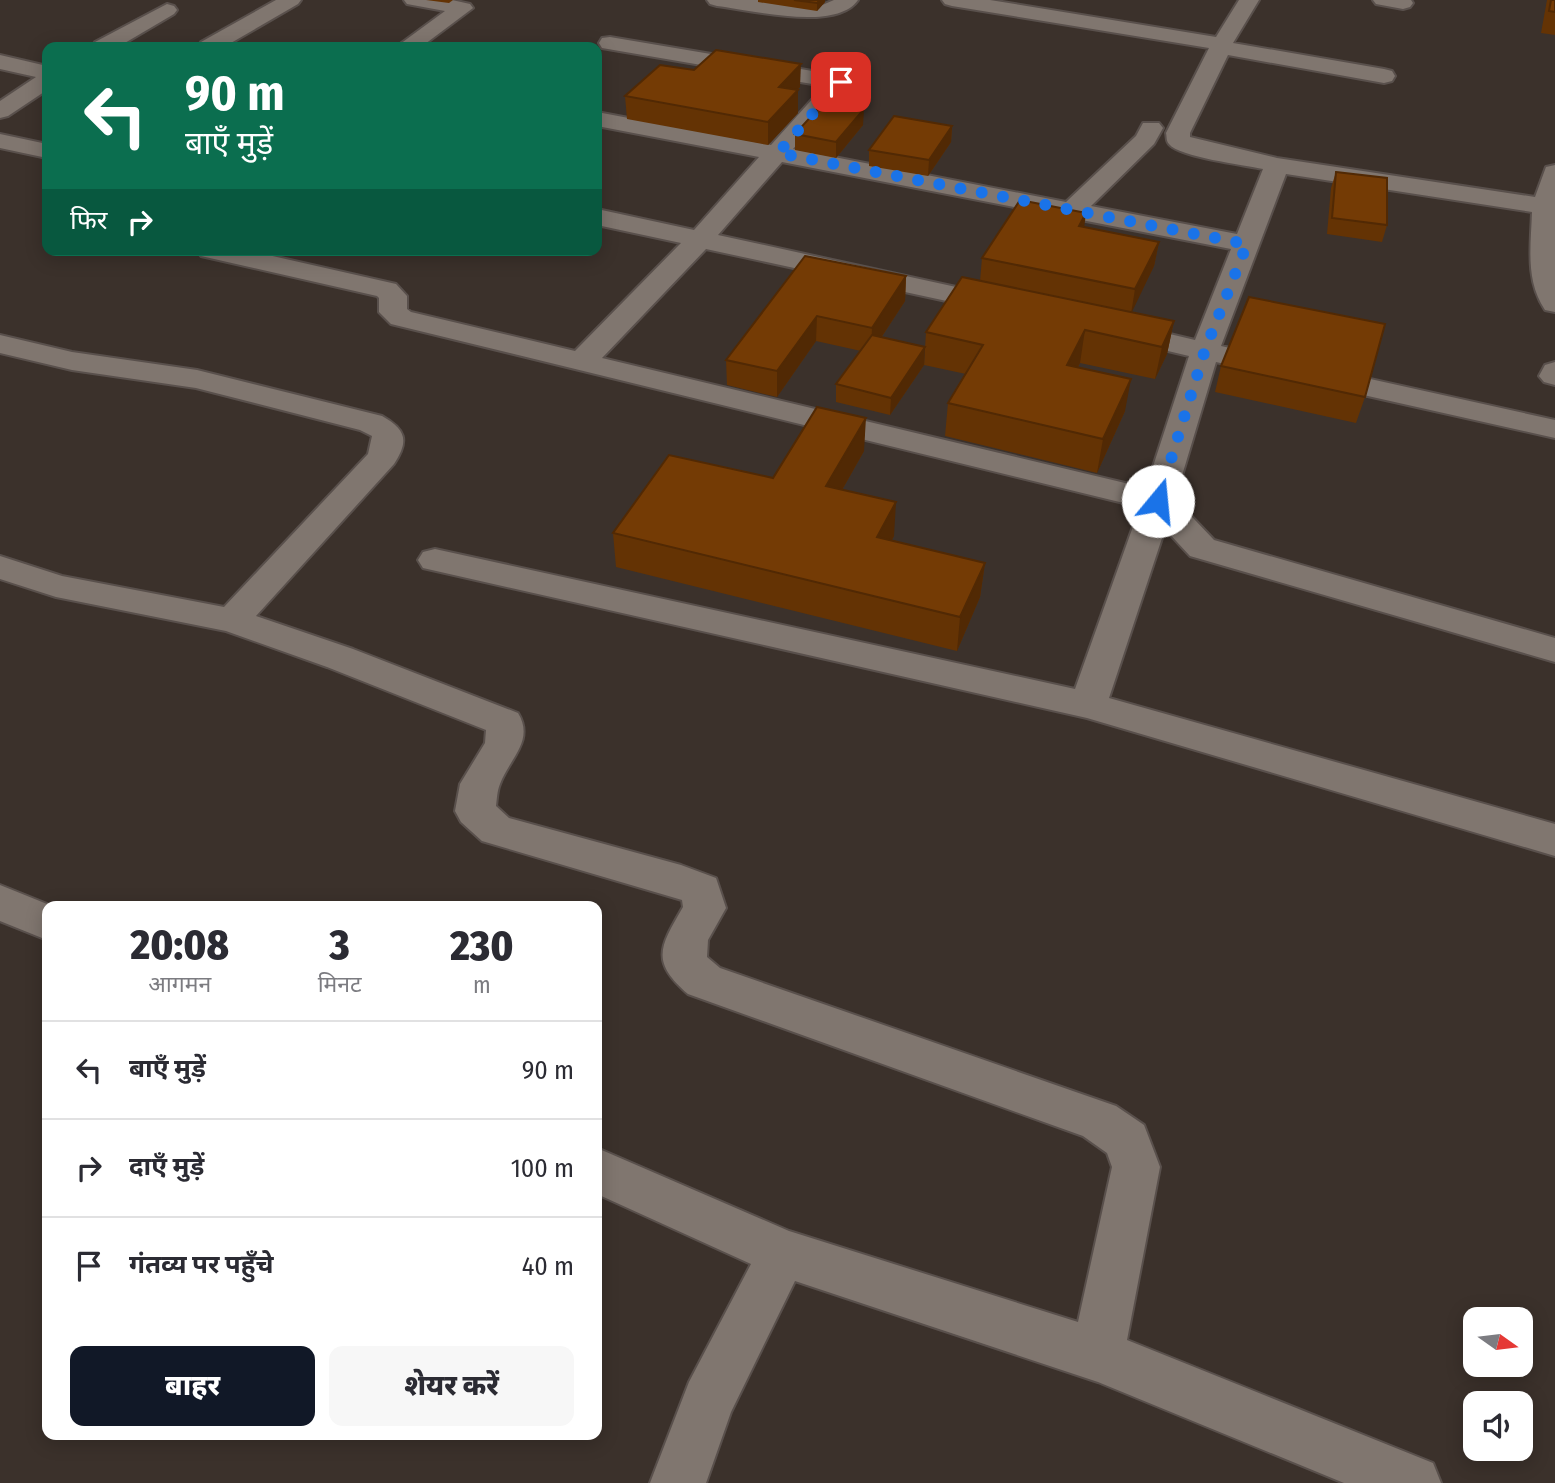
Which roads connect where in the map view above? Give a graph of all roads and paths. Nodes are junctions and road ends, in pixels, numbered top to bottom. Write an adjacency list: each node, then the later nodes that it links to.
1 (291, 0): 9 (street)
2 (414, 0): 10 (street)
3 (717, 0): 4 (street)
4 (848, 0)
5 (952, 0): 12 (street)
6 (1250, 0): 12 (street)
7 (167, 10): 8 (street)
8 (112, 42)
9 (218, 42)
10 (414, 42)
11 (610, 43): 22 (street)
12 (1221, 46): 15 (street); 23 (street)
13 (0, 62): 14 (street)
14 (42, 72)
15 (1384, 76)
16 (42, 83): 17 (street)
17 (0, 111)
18 (602, 120): 22 (street)
19 (1151, 128): 26 (street)
20 (0, 141): 21 (street)
21 (42, 150)
22 (778, 153): 26 (street); 28 (street)
23 (1277, 164): 25 (street); 29 (street)
24 (1555, 172): 25 (street)
25 (1545, 206): 31 (street)
26 (1072, 210): 29 (street)
27 (602, 218): 28 (street)
28 (700, 239): 32 (street); 36 (street)
29 (1247, 244): 35 (street)
30 (236, 256): 36 (street)
31 (1555, 304)
32 (1028, 311)
33 (1096, 326): 35 (street)
34 (0, 344): 41 (street)
35 (1205, 350): 37 (street); 38 (street)
36 (581, 362): 38 (street)
37 (1555, 429)
38 (1158, 501): 42 (street); 43 (street)
39 (435, 559): 43 (street)
40 (0, 567): 41 (street)
41 (232, 620): 49 (street)
42 (1555, 650)
43 (1088, 705): 44 (street)
44 (1555, 840)
45 (0, 902): 46 (street)
46 (42, 921)
47 (602, 1172): 48 (street)
48 (783, 1253): 49 (street); 50 (street)
49 (1098, 1355): 51 (street)
50 (678, 1483)
51 (1413, 1483)

